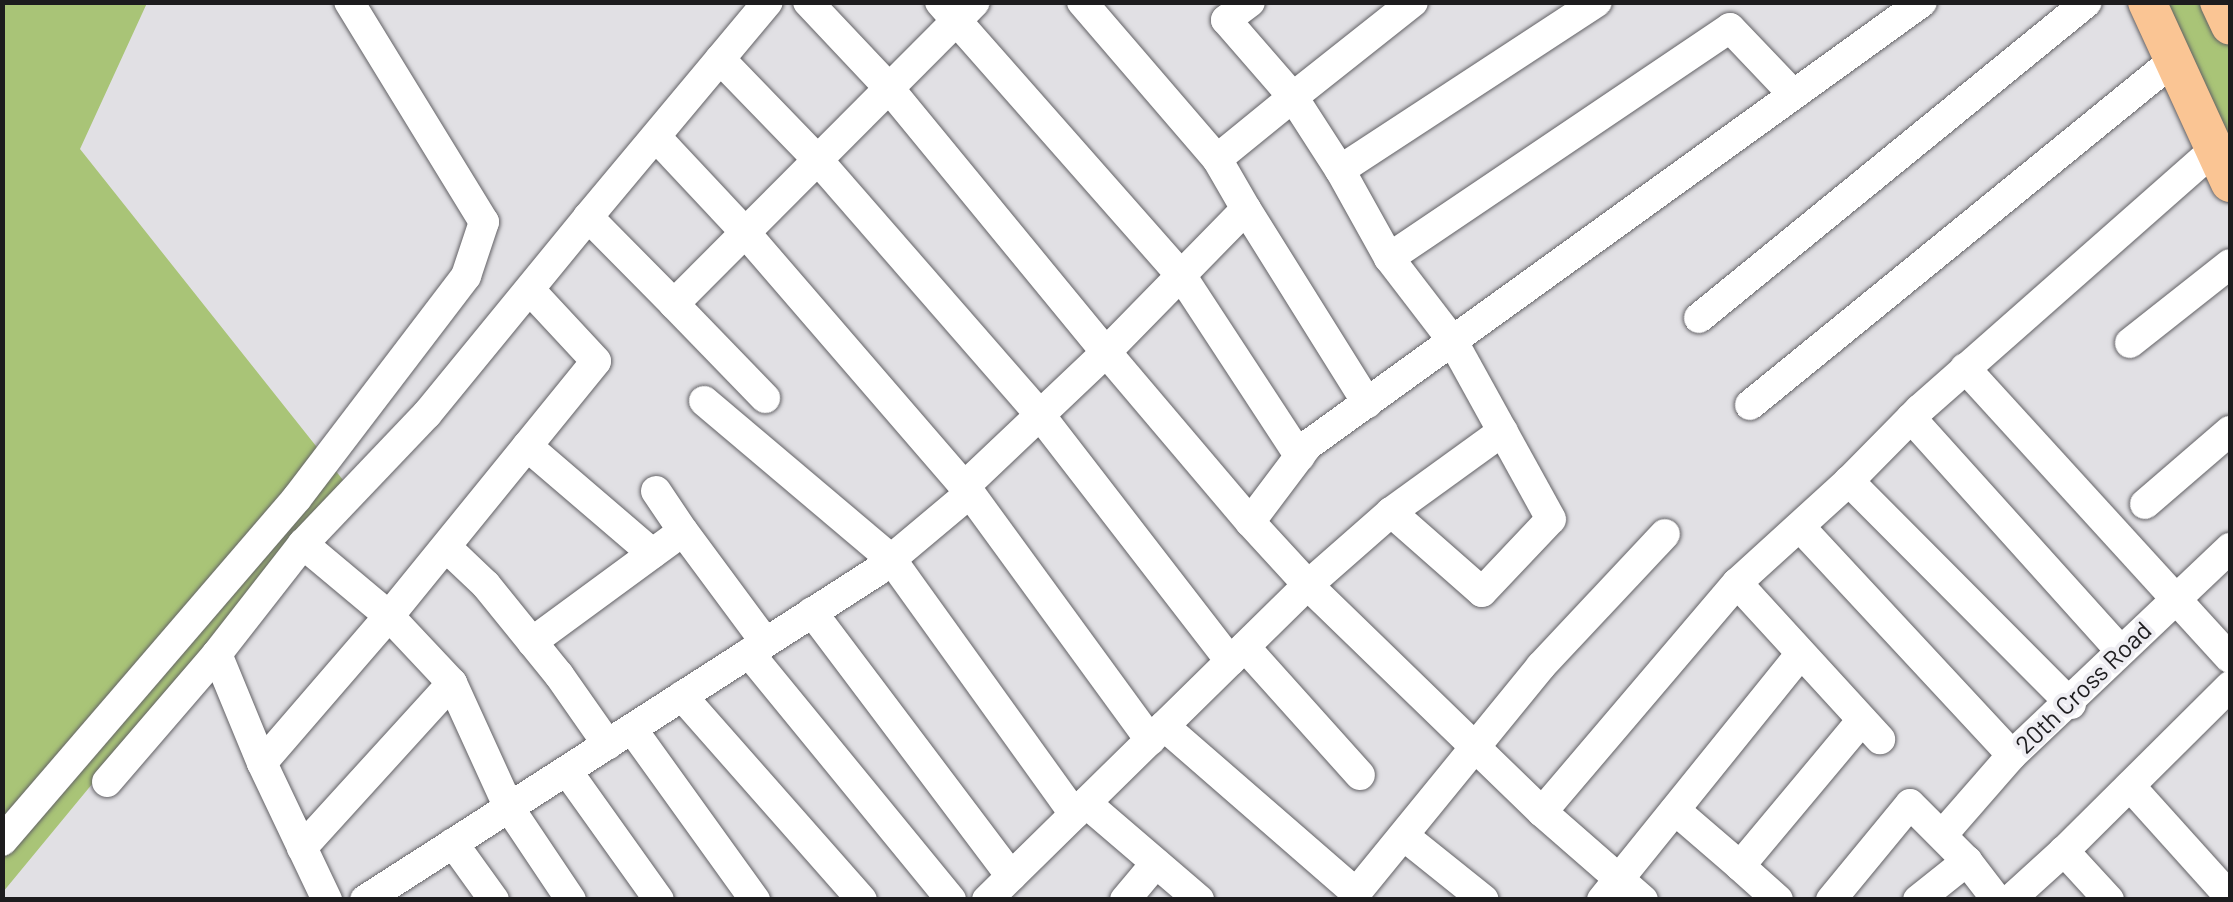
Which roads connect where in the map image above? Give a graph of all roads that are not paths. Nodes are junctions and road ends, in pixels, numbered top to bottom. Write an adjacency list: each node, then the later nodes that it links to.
1 (349, 2): 93 (street)
2 (768, 2): 14 (street)
3 (808, 2): 16 (street)
4 (1082, 2): 22 (street)
5 (1597, 2): 23 (street)
6 (1922, 2): 17 (street)
7 (2087, 2): 33 (street)
8 (2147, 2): 15 (main road)
9 (2219, 2): 13 (main road)
10 (1412, 3): 18 (street)
11 (1230, 8): 18 (street)
12 (957, 9): 16 (street); 30 (street)
13 (2230, 26)
14 (720, 60): 19 (street); 21 (street)
15 (2174, 60): 20 (main road); 41 (street)
16 (888, 87): 21 (street); 36 (street)
17 (1792, 94): 28 (street); 34 (street)
18 (1294, 98): 22 (street); 23 (street)
19 (656, 137): 26 (street); 27 (street)
20 (2214, 149): 24 (main road); 37 (street)
21 (817, 159): 27 (street); 42 (street)
22 (1217, 159): 25 (street)
23 (1340, 170): 28 (street)
24 (2230, 183)
25 (1246, 209): 30 (street); 40 (street)
26 (588, 218): 31 (street); 32 (street)
27 (745, 232): 32 (street); 49 (street)
28 (1389, 258): 34 (street)
29 (2230, 264): 35 (street)
30 (1181, 275): 36 (street); 47 (street)
31 (530, 291): 46 (street); 57 (street)
32 (674, 304): 38 (street)
33 (1699, 318)
34 (1452, 340): 40 (street); 44 (street)
35 (2130, 343)
36 (1106, 352): 42 (street); 53 (street)
37 (1966, 368): 43 (street); 64 (street)
38 (765, 398)
39 (704, 402): 61 (street)
40 (1367, 403): 47 (street)
41 (1750, 405)
42 (1040, 414): 49 (street); 71 (street)
43 (1911, 418): 48 (street); 69 (street)
44 (1502, 431): 52 (street); 52 (street)
45 (2230, 431): 51 (street)
46 (527, 446): 58 (street); 60 (street)
47 (1300, 457): 53 (street)
48 (1848, 481): 54 (street); 77 (street)
49 (968, 490): 61 (street); 78 (street)
50 (656, 491): 55 (street)
51 (2145, 504)
52 (1391, 512): 63 (street)
53 (1250, 522): 63 (street)
54 (1800, 527): 62 (street); 81 (street)
55 (683, 531): 60 (street); 68 (street)
56 (1665, 534): 80 (street)
57 (303, 544): 66 (street); 70 (street)
58 (446, 547): 66 (street); 67 (street)
59 (2230, 548): 64 (street, 20th Cross Road)
60 (652, 554): 67 (street)
61 (891, 559): 65 (street); 88 (street)
62 (1737, 583): 72 (street); 90 (street)
63 (1308, 585): 71 (street); 80 (street)
64 (2175, 599): 69 (street, 20th Cross Road); 73 (street)
65 (812, 612): 68 (street); 100 (street)
66 (390, 616): 74 (street); 82 (street)
67 (532, 642): 79 (street)
68 (757, 647): 76 (street); 112 (street)
69 (2120, 650): 77 (street, 20th Cross Road)
70 (217, 654): 82 (street); 85 (street)
71 (1238, 654): 78 (street); 84 (street)
72 (1800, 655): 89 (street); 99 (street)
73 (2230, 658)
74 (452, 683): 87 (street); 95 (street)
75 (2230, 686): 86 (street)
76 (682, 696): 79 (street); 111 (street)
77 (2071, 704): 81 (street, 20th Cross Road)
78 (1157, 733): 88 (street); 103 (street)
79 (620, 737): 83 (street); 110 (street)
80 (1472, 747): 90 (street); 92 (street)
81 (2012, 755): 91 (street, 20th Cross Road)
82 (262, 763): 95 (street)
83 (568, 771): 87 (street); 109 (street)
84 (1360, 775)
85 (107, 782)
86 (2130, 786): 96 (street); 104 (street)
87 (508, 806): 94 (street); 108 (street)
88 (1080, 808): 98 (street); 100 (street)
89 (1675, 810): 99 (street); 101 (street)
90 (1542, 812): 101 (street)
91 (1943, 834): 97 (street); 119 (street)
92 (1404, 836): 103 (street); 116 (street)
93 (2, 841)
94 (452, 843): 102 (street); 107 (street)
95 (302, 848): 105 (street)
96 (2064, 851): 122 (street); 123 (street)
97 (1967, 860): 120 (street); 121 (street)
98 (1156, 864): 114 (street); 115 (street)
99 (1740, 866): 118 (street)
100 (1011, 876): 113 (street)
101 (1611, 888): 117 (street)
102 (405, 889): 106 (street)
103 (1358, 896)
104 (2230, 897)
105 (326, 900)
106 (365, 900)
107 (494, 900)
108 (571, 900)
109 (659, 900)
110 (755, 900)
111 (862, 900)
112 (951, 900)
113 (987, 900)
114 (1125, 900)
115 (1199, 900)
116 (1484, 900)
117 (1643, 900)
118 (1778, 900)
119 (1832, 900)
120 (1918, 900)
121 (1997, 900)
122 (2010, 900)
123 (2109, 900)

